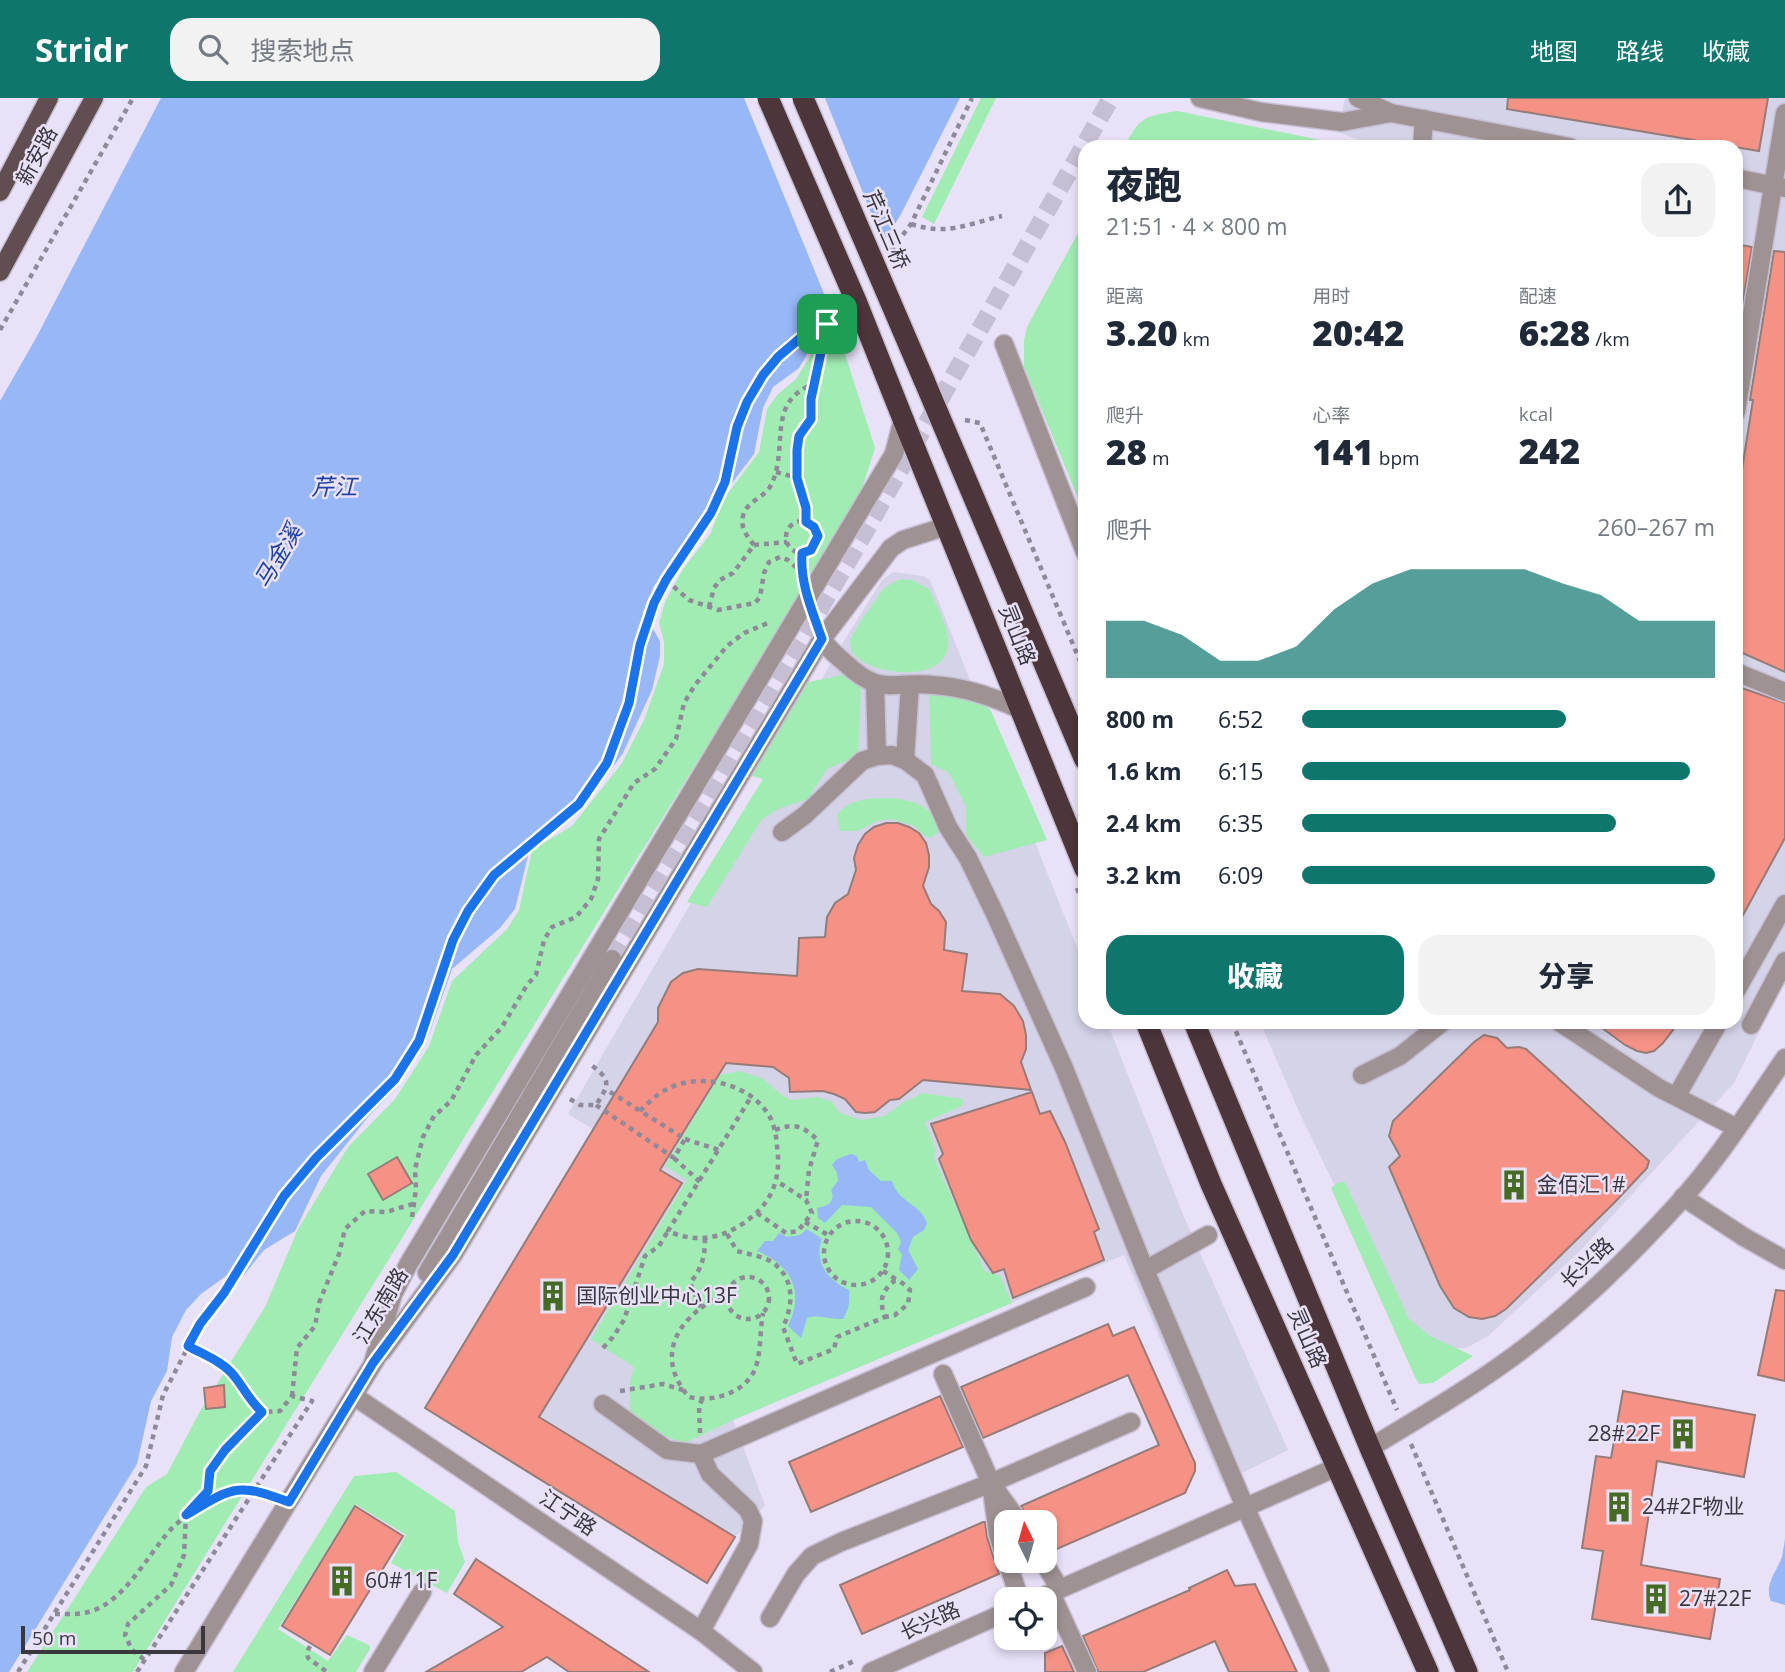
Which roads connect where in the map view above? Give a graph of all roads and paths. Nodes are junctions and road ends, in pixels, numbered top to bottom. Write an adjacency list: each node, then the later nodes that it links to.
1 (49, 98): 16 (main road, 新安路)
2 (94, 98): 20 (main road, 新安路)
3 (133, 98): 23 (path)
4 (768, 98): 29 (highway, 灵山路, bridge)
5 (803, 98): 26 (highway, 芹江三桥, bridge)
6 (972, 98): 18 (path)
7 (1200, 98): 9 (street)
8 (1358, 98): 9 (street)
9 (1392, 105): 11 (street)
10 (1785, 113): 15 (street)
11 (1424, 119): 12 (street); 13 (street)
12 (1422, 140)
13 (1534, 140)
14 (1743, 179): 15 (street)
15 (1779, 186): 25 (street)
16 (0, 192)
17 (1002, 216): 18 (path)
18 (911, 224): 19 (path)
19 (882, 262)
20 (0, 272)
21 (846, 303): 22 (path)
22 (827, 324): 27 (path); 39 (path)
23 (0, 331)
24 (1004, 344): 34 (street)
25 (1743, 375)
26 (924, 380): 50 (highway, 灵山路)
27 (816, 383): 30 (path); 31 (path)
28 (957, 418): 44 (path)
29 (903, 419): 33 (highway, 灵山路); 40 (street)
30 (776, 472): 31 (path); 36 (path)
31 (797, 478): 32 (path)
32 (806, 522): 35 (path); 37 (path)
33 (947, 526): 43 (street); 49 (highway, 灵山路)
34 (1078, 534)
35 (787, 542): 36 (path); 37 (path)
36 (754, 545): 41 (path)
37 (802, 553): 38 (path)
38 (801, 570): 40 (path); 41 (path)
39 (666, 580): 41 (path); 104 (path)
40 (808, 599): 106 (street)
41 (709, 607)
42 (773, 622): 84 (path)
43 (822, 639): 46 (street); 106 (street)
44 (1078, 656)
45 (1743, 675): 48 (street)
46 (875, 684): 47 (street); 51 (street)
47 (910, 685): 49 (street); 52 (street)
48 (1785, 692)
49 (1021, 710): 54 (highway, 灵山路)
50 (1078, 743)
51 (877, 756): 52 (street); 53 (street)
52 (905, 760): 94 (street)
53 (782, 832)
54 (1078, 852)
55 (1785, 904): 58 (street)
56 (612, 960): 106 (street, 江东南路)
57 (1785, 961): 59 (street)
58 (1743, 979)
59 (1751, 1026)
60 (1149, 1029): 118 (highway, 灵山路)
61 (1197, 1029): 116 (highway, 灵山路)
62 (1235, 1029): 115 (path)
63 (1434, 1029): 68 (street)
64 (1570, 1029): 71 (street)
65 (1715, 1029): 71 (street)
66 (1785, 1058): 75 (street, 长兴路)
67 (581, 1059): 69 (path)
68 (1362, 1075)
69 (607, 1090): 73 (path); 74 (path)
70 (560, 1093): 73 (path)
71 (1677, 1096): 75 (street)
72 (751, 1097): 74 (path); 76 (path); 78 (path)
73 (596, 1105): 79 (path)
74 (640, 1111): 77 (path)
75 (1737, 1128): 82 (street, 长兴路)
76 (775, 1130): 81 (path); 83 (path)
77 (685, 1139): 78 (path); 79 (path)
78 (719, 1150): 80 (path)
79 (674, 1158): 80 (path)
80 (700, 1182): 88 (path)
81 (778, 1182): 83 (path); 85 (path)
82 (1684, 1197): 93 (street); 115 (street, 长兴路)
83 (806, 1200): 86 (path)
84 (413, 1204): 87 (path); 109 (path)
85 (757, 1213): 86 (path); 89 (path)
86 (805, 1222): 91 (path)
87 (412, 1224)
88 (668, 1231): 92 (path); 99 (path)
89 (727, 1234): 92 (path); 103 (path)
90 (1208, 1235): 94 (street)
91 (830, 1236): 95 (path); 95 (path)
92 (705, 1238): 101 (path)
93 (1785, 1261)
94 (1146, 1270): 122 (street)
95 (883, 1271): 96 (path)
96 (900, 1281): 103 (path); 103 (path)
97 (1086, 1287): 117 (street)
98 (622, 1298): 99 (path)
99 (632, 1298): 105 (path)
100 (727, 1302): 101 (path); 102 (path); 102 (path)
101 (701, 1308): 108 (path)
102 (763, 1313): 111 (path)
103 (885, 1317)
104 (188, 1346): 113 (path); 129 (path)
105 (603, 1348)
106 (373, 1363): 110 (street, 江东南路)
107 (943, 1374): 119 (street)
108 (682, 1390): 111 (path); 112 (path)
109 (292, 1396): 113 (path); 120 (path)
110 (354, 1396): 121 (street, 江东南路); 132 (street, 江宁路)
111 (702, 1400): 117 (path)
112 (603, 1404): 117 (street)
113 (262, 1412): 125 (path)
114 (1131, 1422): 119 (street)
115 (1403, 1426): 116 (street, 长兴路); 146 (path)
116 (1370, 1448): 145 (highway, 灵山路)
117 (701, 1454): 132 (street)
118 (1337, 1467): 122 (street); 144 (highway, 灵山路)
119 (991, 1483): 123 (street); 124 (street); 131 (street)
120 (255, 1489): 121 (path); 125 (path); 134 (path)
121 (289, 1502): 137 (street, 江东南路)
122 (1245, 1507): 126 (street); 143 (street)
123 (994, 1510)
124 (1010, 1510)
125 (186, 1515): 129 (path); 134 (path)
126 (1057, 1590)
127 (422, 1591): 139 (street)
128 (1057, 1610): 142 (street)
129 (54, 1614): 135 (path)
130 (994, 1617): 141 (street, 长兴路)
131 (770, 1618)
132 (701, 1631): 140 (street, 江宁路)
133 (310, 1646): 138 (path)
134 (145, 1660): 136 (path)
135 (18, 1672)
136 (137, 1672)
137 (184, 1672)
138 (327, 1672)
139 (373, 1672)
140 (753, 1672)
141 (871, 1672)
142 (1087, 1672)
143 (1320, 1672)
144 (1429, 1672)
145 (1467, 1672)
146 (1508, 1672)

